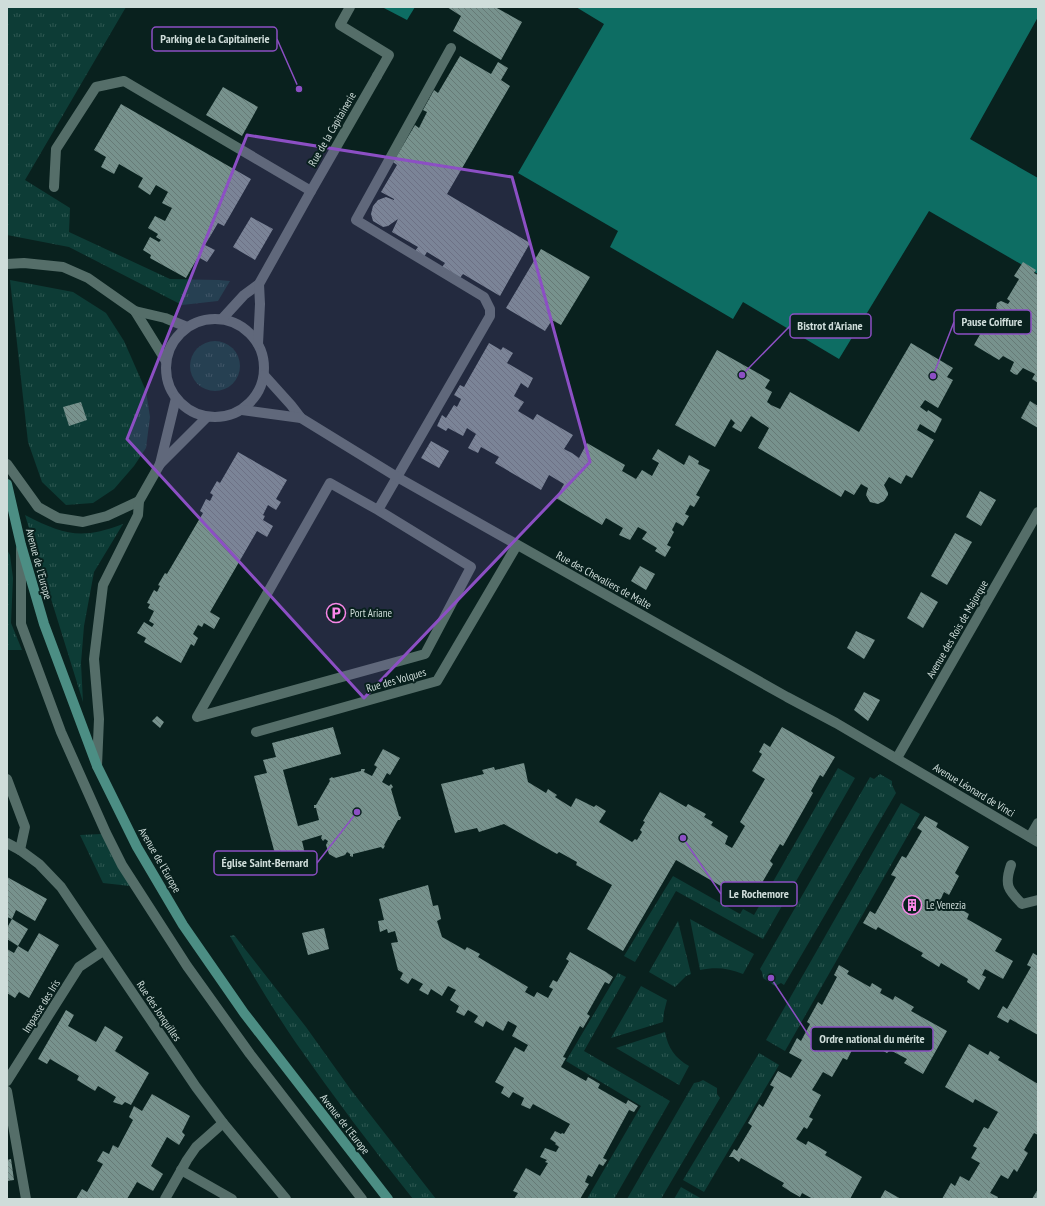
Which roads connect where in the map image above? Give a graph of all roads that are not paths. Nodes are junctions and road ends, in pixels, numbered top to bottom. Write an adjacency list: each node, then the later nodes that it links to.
1 (350, 7): 4 (street, Rue de la Capitainerie)
2 (451, 48): 19 (street)
3 (54, 187): 4 (street)
4 (311, 191): 6 (street, Rue de la Capitainerie)
5 (7, 264): 7 (street)
6 (259, 284): 8 (street, Rue de la Capitainerie); 10 (street)
7 (135, 311): 9 (street); 11 (street)
8 (222, 319): 9 (street); 10 (street)
9 (187, 326): 11 (street)
10 (258, 344): 12 (street)
11 (166, 361): 13 (street)
12 (264, 375): 14 (street); 16 (street)
13 (176, 398): 15 (street); 18 (street)
14 (242, 410): 15 (street); 16 (street)
15 (207, 417): 18 (street)
16 (301, 418): 19 (street, Rue des Chevaliers de Malte)
17 (7, 464): 21 (street)
18 (160, 464): 21 (street)
19 (397, 477): 23 (street); 27 (street, Rue des Chevaliers de Malte)
20 (7, 484): 25 (main road, Avenue de l'Europe)
21 (139, 501): 30 (street)
22 (7, 505): 25 (street)
23 (378, 510): 23 (street)
24 (1038, 512): 29 (street, Avenue des Rois de Majorque)
25 (14, 514): 26 (main road, Avenue de l'Europe)
26 (21, 545): 30 (main road, Avenue de l'Europe); 47 (street)
27 (518, 545): 28 (street, Rue des Volques); 29 (street, Rue des Chevaliers de Malte)
28 (256, 732)
29 (897, 758): 33 (street, Avenue Léonard de Vinci)
30 (97, 766): 48 (main road, Avenue de l'Europe)
31 (7, 779): 35 (street)
32 (1038, 823): 33 (street)
33 (1034, 840)
34 (7, 843): 35 (street, Rue des Jonquilles)
35 (20, 850): 38 (street, Rue des Jonquilles)
36 (1011, 865): 37 (street)
37 (1038, 900)
38 (103, 951): 39 (street, Impasse des Iris); 41 (street, Rue des Jonquilles)
39 (7, 1081)
40 (7, 1091): 43 (street)
41 (223, 1123): 42 (street); 46 (street, Rue des Jonquilles)
42 (181, 1170): 44 (street); 45 (street)
43 (26, 1199)
44 (165, 1199)
45 (232, 1199)
46 (286, 1199)
47 (362, 1199)
48 (388, 1199)

